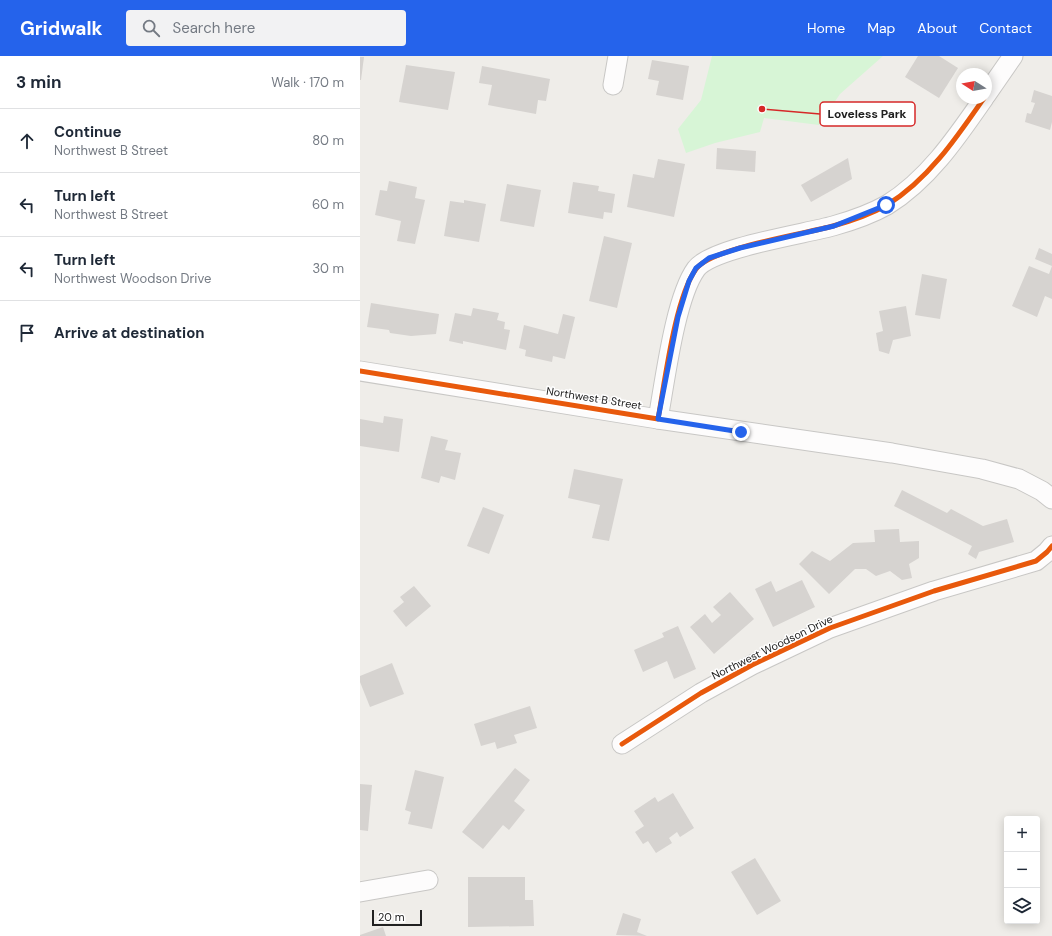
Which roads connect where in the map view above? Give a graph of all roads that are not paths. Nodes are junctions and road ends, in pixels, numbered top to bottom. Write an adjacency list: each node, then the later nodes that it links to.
1 (618, 56): 3 (street)
2 (1013, 56): 4 (street)
3 (613, 85)
4 (992, 86)
5 (980, 104): 7 (street)
6 (360, 371): 7 (street, Northwest B Street)
7 (658, 419): 8 (street)
8 (1052, 499)
9 (1052, 546): 10 (street, Northwest Woodson Drive)
10 (622, 744)
11 (428, 880): 12 (street)
12 (360, 892)

